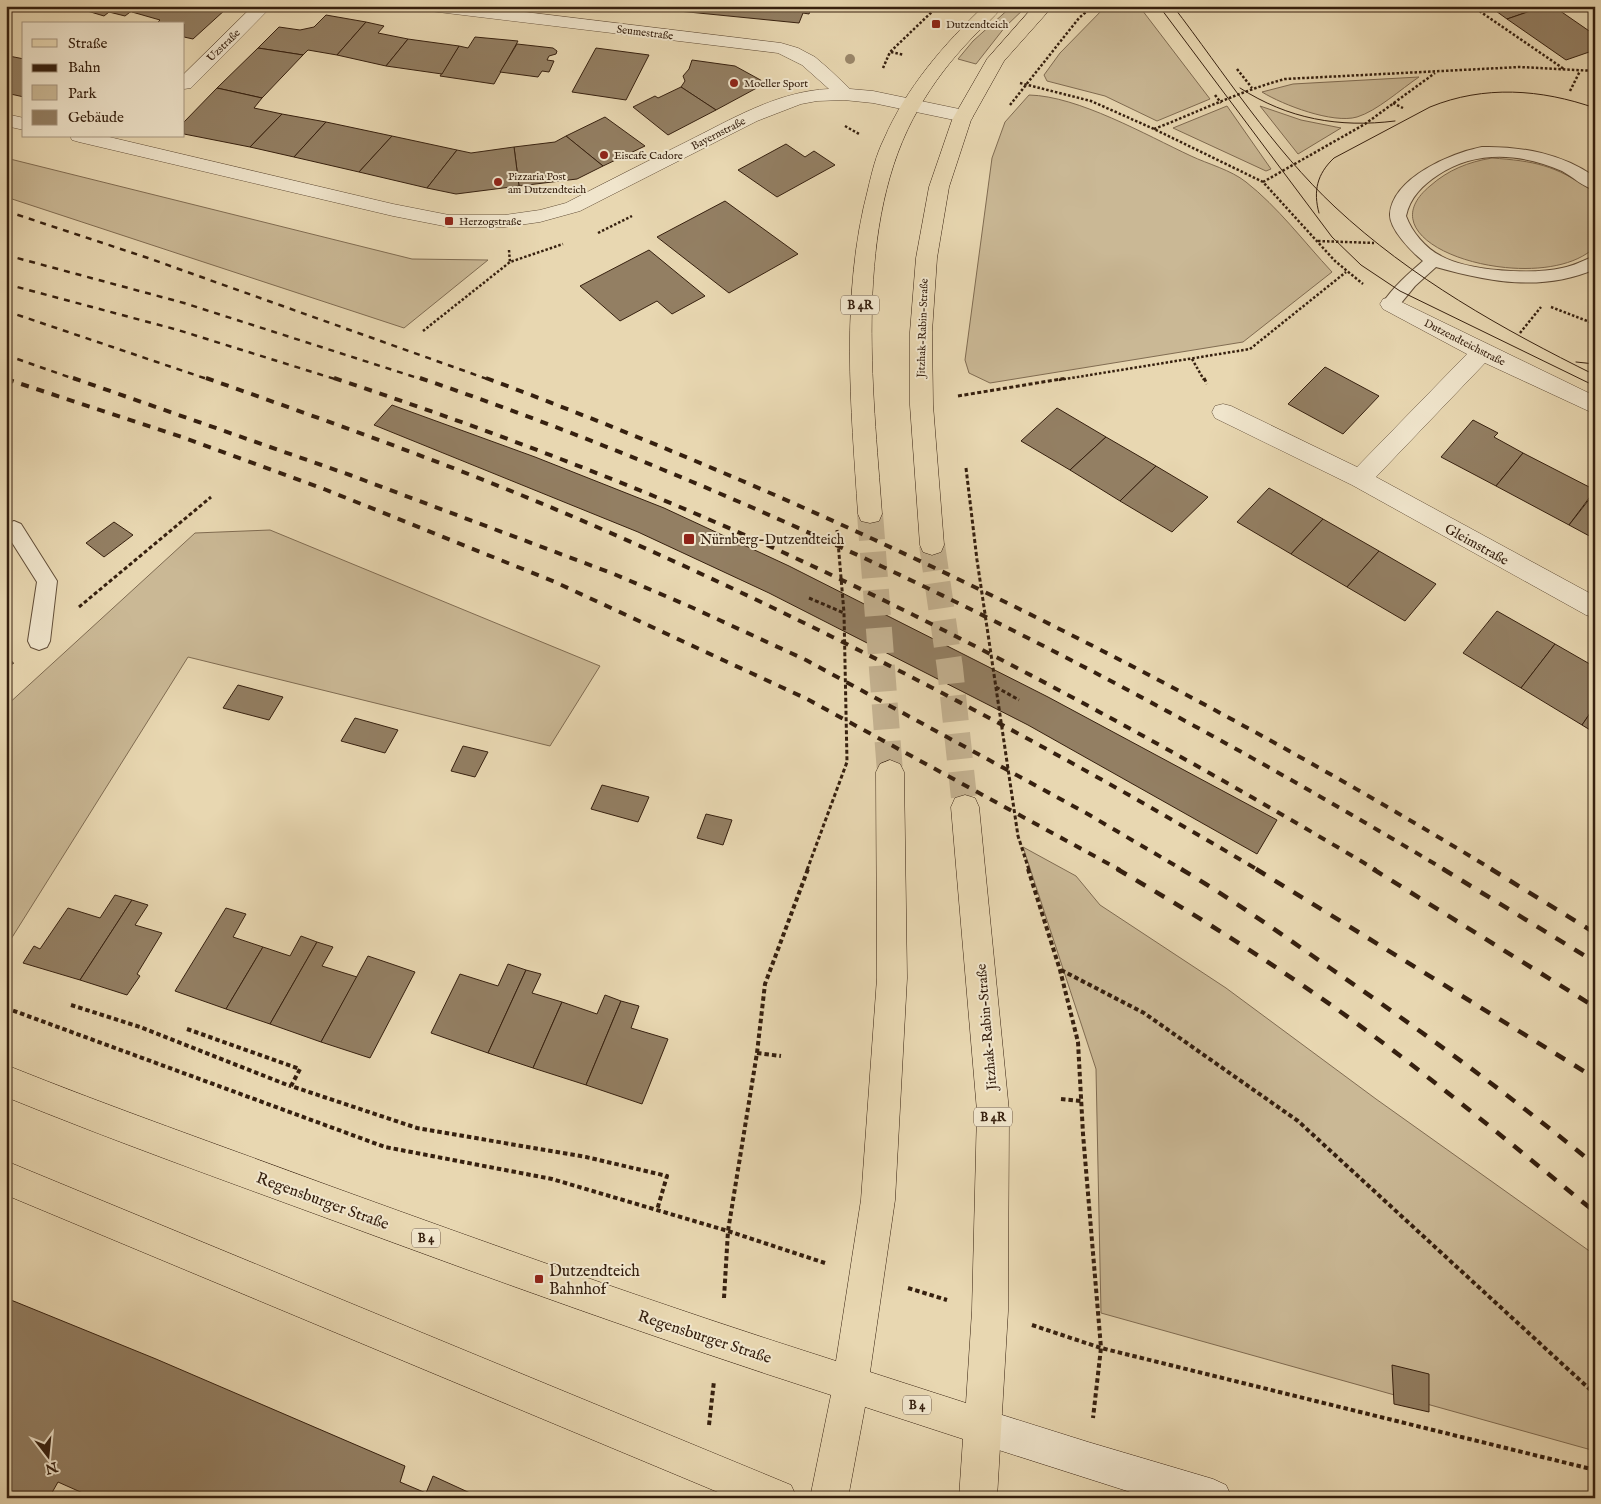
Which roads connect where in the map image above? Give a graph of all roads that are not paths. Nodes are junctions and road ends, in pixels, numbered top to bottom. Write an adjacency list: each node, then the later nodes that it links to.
1 (263, 6): 5 (street, Uzstraße)
2 (430, 6): 6 (street, Seumestraße)
3 (994, 6): 7 (main road, B 4R)
4 (1044, 6): 8 (main road)
5 (185, 83)
6 (844, 94): 7 (street, Bayernstraße); 12 (street, Bayernstraße)
7 (911, 104): 8 (street, Bayernstraße); 21 (main road, B 4R)
8 (964, 116): 23 (main road, Jitzhak-Rabin-Straße)
9 (6, 120): 10 (street)
10 (22, 124)
11 (97, 138): 12 (street)
12 (125, 141)
13 (1595, 185): 14 (lane)
14 (1434, 260): 15 (lane); 16 (lane, Dutzendteichstraße)
15 (1595, 262)
16 (1391, 304): 17 (street, Dutzendteichstraße)
17 (1482, 352): 18 (street, Dutzendteichstraße); 20 (street)
18 (1595, 406)
19 (1223, 412): 20 (street, Gleimstraße)
20 (1360, 479): 24 (street, Gleimstraße)
21 (870, 514)
22 (14, 530): 25 (lane)
23 (932, 546)
24 (1595, 608)
25 (39, 641)
26 (890, 772): 30 (main road)
27 (965, 807): 31 (main road, Jitzhak-Rabin-Straße / B 4R)
28 (6, 1081): 30 (main road, Regensburger Straße / B 4)
29 (6, 1178): 32 (main road)
30 (851, 1383): 31 (main road, Regensburger Straße / B 4); 33 (main road)
31 (983, 1427): 34 (main road, B 4R); 35 (street, Regensburger Straße)
32 (778, 1498)
33 (830, 1498)
34 (978, 1498)
35 (1213, 1498)

